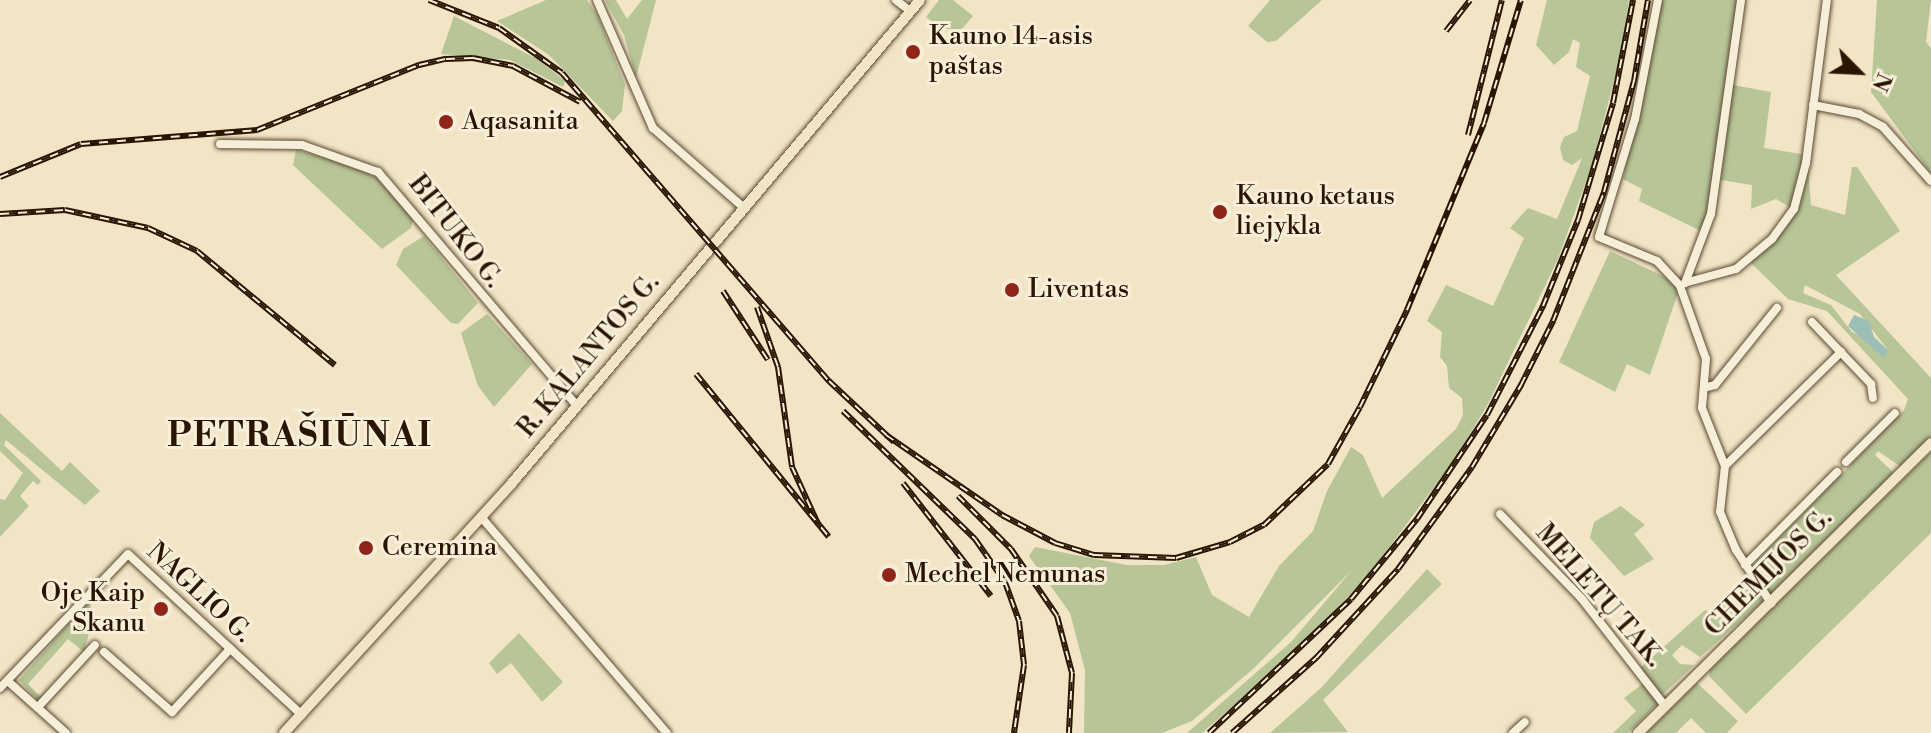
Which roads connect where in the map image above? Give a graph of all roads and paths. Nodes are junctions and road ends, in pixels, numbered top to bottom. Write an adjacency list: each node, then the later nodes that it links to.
1 (597, 0): 11 (street)
2 (896, 0): 7 (street)
3 (920, 0): 7 (main road, R. KALANTOS G.)
4 (1658, 0): 12 (street)
5 (1741, 0): 12 (street)
6 (1827, 0): 8 (street)
7 (910, 11): 11 (main road, R. KALANTOS G.)
8 (1813, 105): 10 (street); 12 (street)
9 (220, 144): 18 (street, BITUKO G.)
10 (1931, 181)
11 (744, 208): 18 (main road, R. KALANTOS G.)
12 (1684, 284): 16 (street)
13 (1777, 308): 16 (street)
14 (1812, 322): 15 (street)
15 (1841, 352): 17 (street); 22 (street)
16 (1707, 387): 22 (street)
17 (1873, 398)
18 (576, 405): 25 (main road, R. KALANTOS G.)
19 (1895, 413): 21 (street)
20 (1931, 443): 27 (main road, CHEMIJOS G.)
21 (1846, 462)
22 (1725, 466): 26 (street)
23 (1837, 472): 26 (street)
24 (1500, 514): 33 (street, MELETŲ TAK.)
25 (481, 517): 35 (main road, R. KALANTOS G.); 39 (street)
26 (1745, 565): 27 (street)
27 (1771, 603): 33 (main road, CHEMIJOS G.)
28 (95, 645): 34 (street)
29 (230, 649): 30 (street); 31 (street, NAGLIO G.); 35 (street, NAGLIO G.)
30 (104, 652)
31 (10, 683): 32 (street); 34 (street)
32 (0, 688)
33 (1665, 706): 41 (main road, CHEMIJOS G.)
34 (38, 707): 37 (street)
35 (302, 715): 38 (main road, R. KALANTOS G.)
36 (1525, 722): 40 (street)
37 (66, 733)
38 (284, 733)
39 (667, 733)
40 (1513, 733)
41 (1638, 733)

